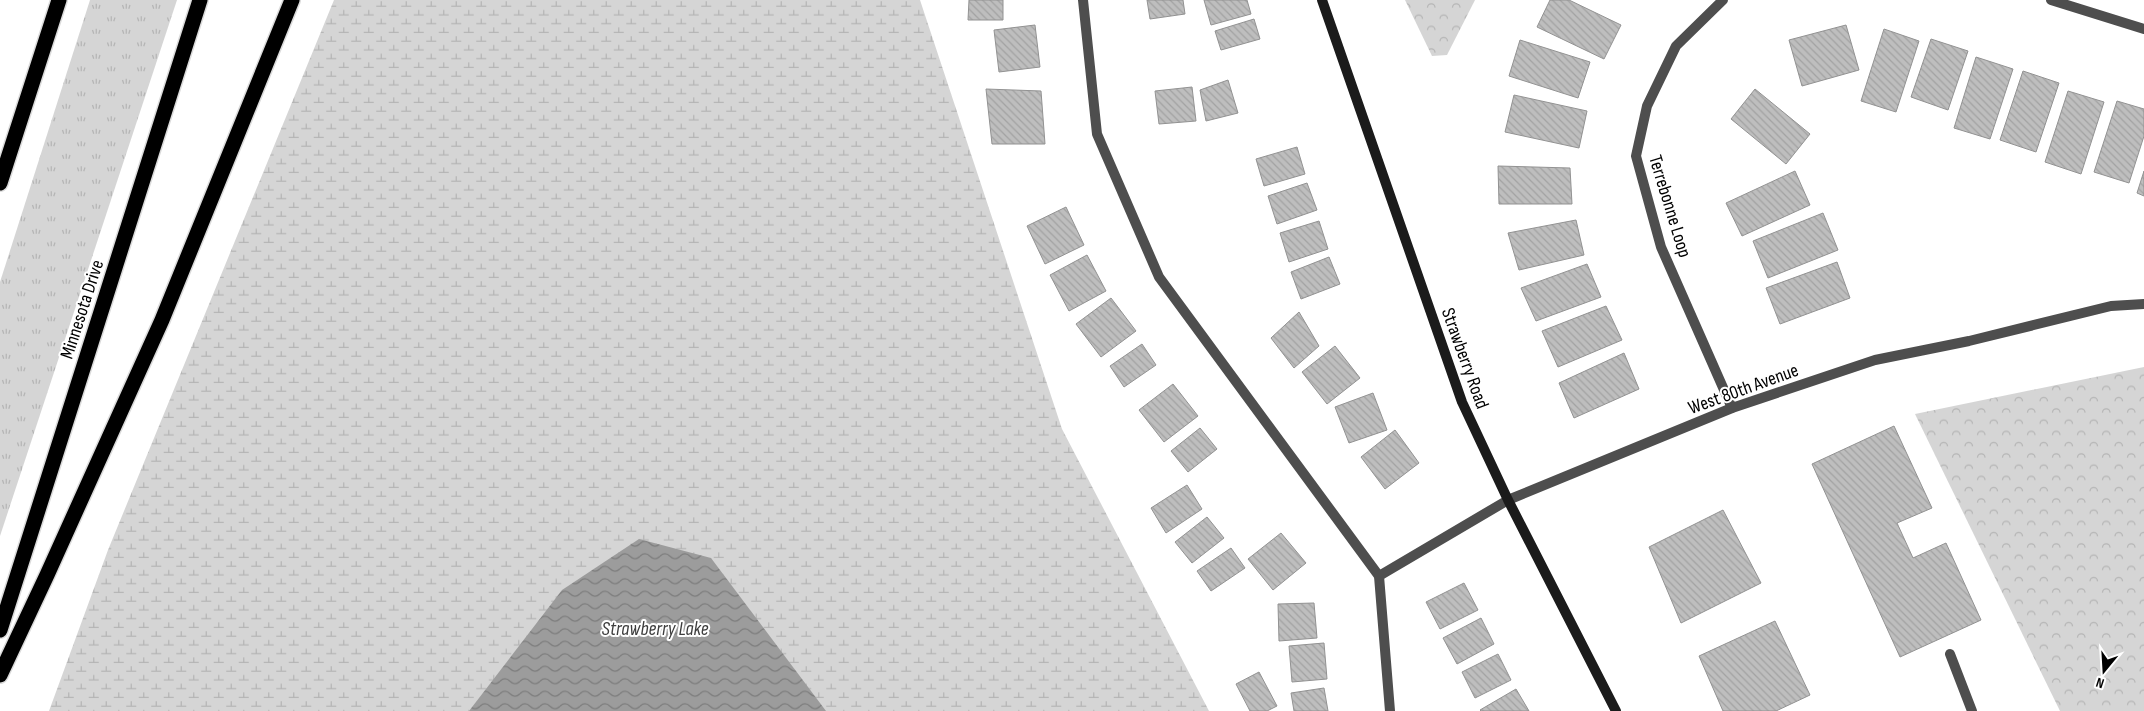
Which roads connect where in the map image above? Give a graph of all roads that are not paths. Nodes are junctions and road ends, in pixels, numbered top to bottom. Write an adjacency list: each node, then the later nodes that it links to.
1 (59, 0): 9 (highway)
2 (200, 0): 14 (highway, Minnesota Drive)
3 (292, 0): 16 (highway)
4 (1083, 0): 13 (street)
5 (1322, 0): 12 (street, Strawberry Road)
6 (1723, 0): 11 (street, Terrebonne Loop)
7 (2052, 0): 8 (street)
8 (2144, 29)
9 (0, 183)
10 (2144, 304): 11 (street, West 80th Avenue)
11 (1732, 408): 12 (street, West 80th Avenue)
12 (1508, 500): 13 (street, West 80th Avenue); 18 (street, Strawberry Road)
13 (1379, 576): 17 (street)
14 (0, 630)
15 (1950, 654): 19 (street)
16 (0, 675)
17 (1390, 711)
18 (1616, 711)
19 (1972, 711)

